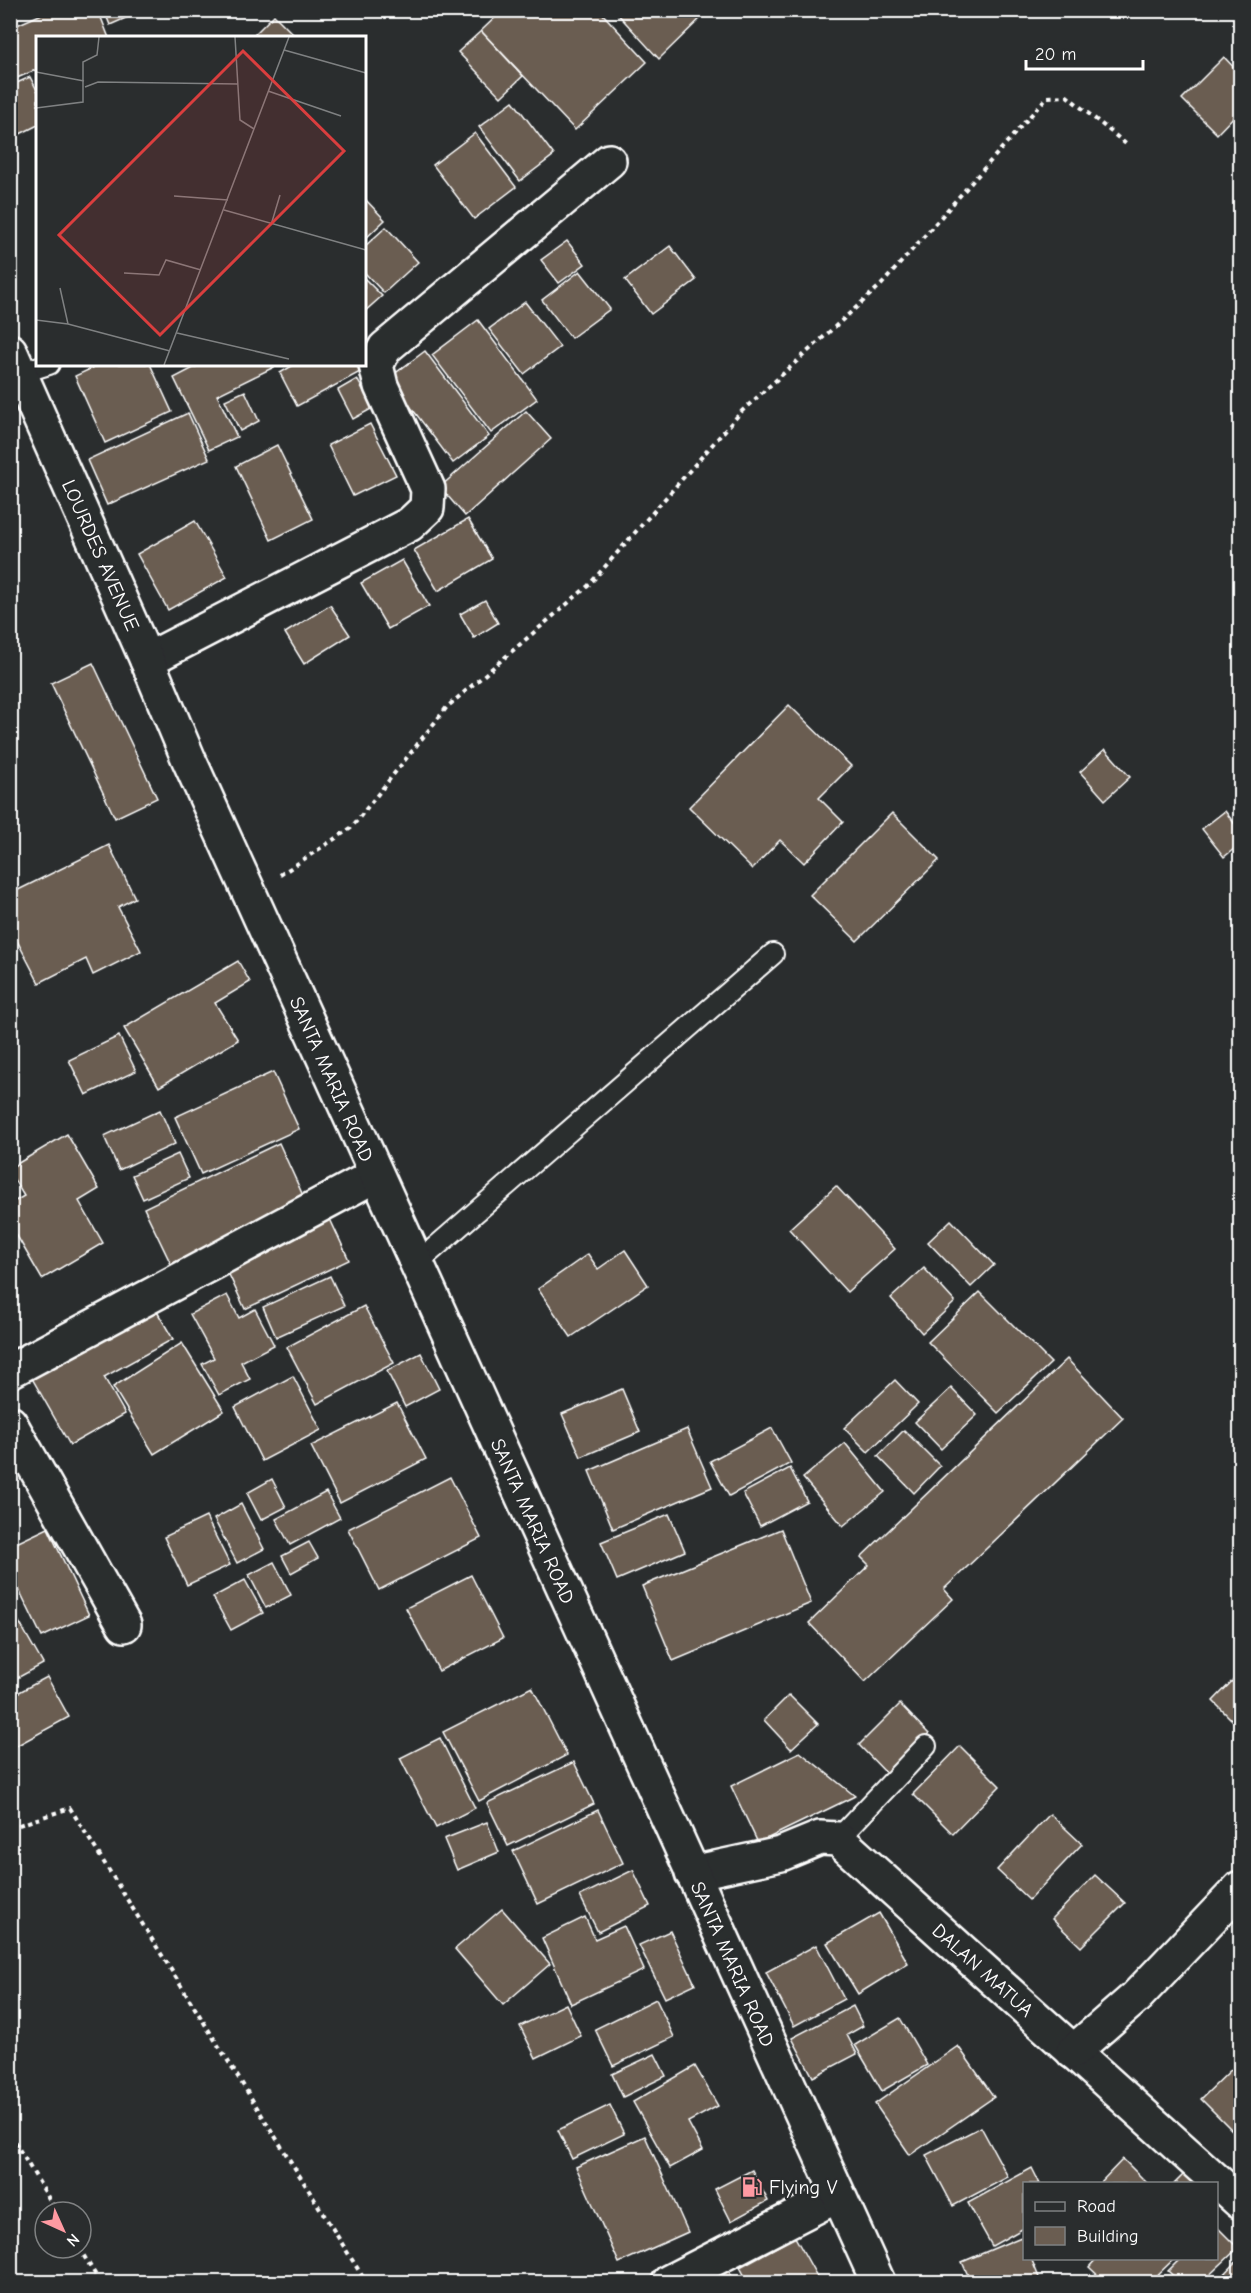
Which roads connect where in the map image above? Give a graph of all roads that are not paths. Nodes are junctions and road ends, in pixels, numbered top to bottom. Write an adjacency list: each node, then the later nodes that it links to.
1 (609, 161): 3 (street)
2 (26, 363): 3 (street, LOURDES AVENUE)
3 (147, 660): 4 (street, LOURDES AVENUE)
4 (189, 760): 6 (street, SANTA MARIA ROAD)
5 (773, 954): 7 (lane)
6 (376, 1175): 7 (street, SANTA MARIA ROAD); 8 (street)
7 (416, 1264): 13 (street, SANTA MARIA ROAD)
8 (10, 1371)
9 (10, 1423): 10 (street)
10 (124, 1625)
11 (926, 1746): 12 (lane)
12 (838, 1839): 13 (street); 15 (street, DALAN MATUA)
13 (692, 1873): 18 (street, SANTA MARIA ROAD)
14 (1240, 1888): 15 (street)
15 (1073, 2052): 16 (street, DALAN MATUA)
16 (1218, 2182)
17 (1218, 2182): 19 (street, DALAN MATUA)
18 (838, 2195): 20 (street); 21 (street, SANTA MARIA ROAD)
19 (1240, 2202)
20 (669, 2283)
21 (878, 2283)

